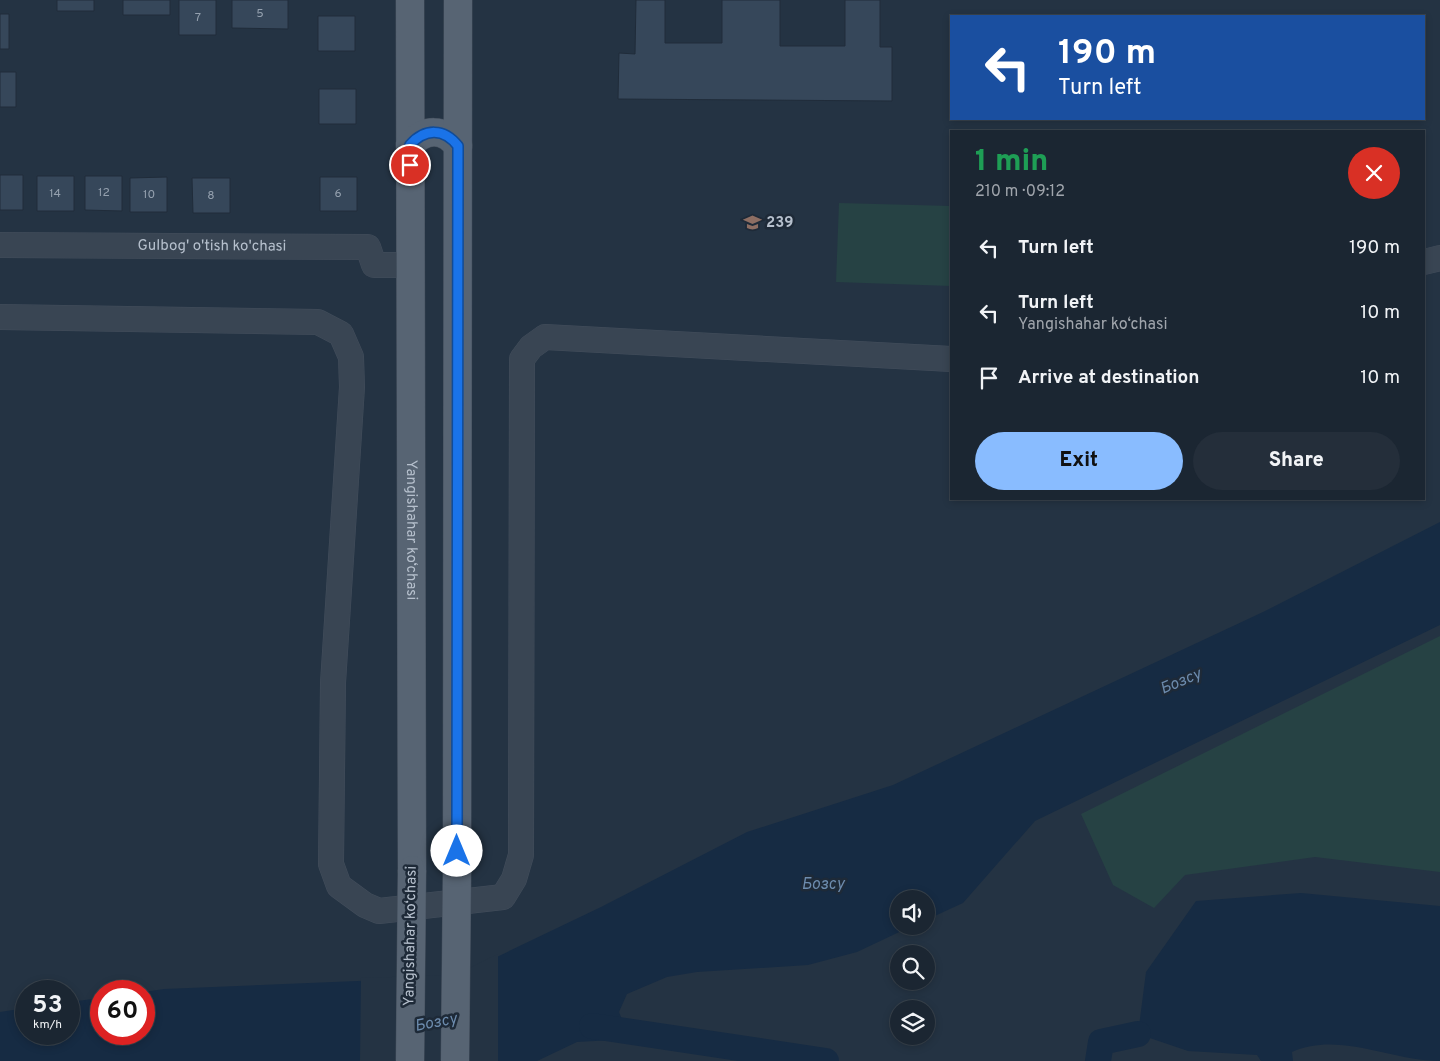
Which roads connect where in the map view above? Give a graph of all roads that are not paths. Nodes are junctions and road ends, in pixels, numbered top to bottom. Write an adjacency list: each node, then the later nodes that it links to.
1 (410, 0): 3 (main road, Yangishahar ko‘chasi)
2 (458, 0): 4 (main road)
3 (410, 145): 4 (main road); 8 (main road, Yangishahar ko‘chasi)
4 (458, 146): 12 (main road, bridge)
5 (0, 245): 8 (street, Gulbog' o'tish ko'chasi)
6 (1440, 258): 7 (street)
7 (1425, 262)
8 (410, 265): 11 (main road, Yangishahar ko‘chasi, bridge)
9 (0, 317): 10 (street)
10 (950, 359)
11 (410, 1061)
12 (455, 1061)

